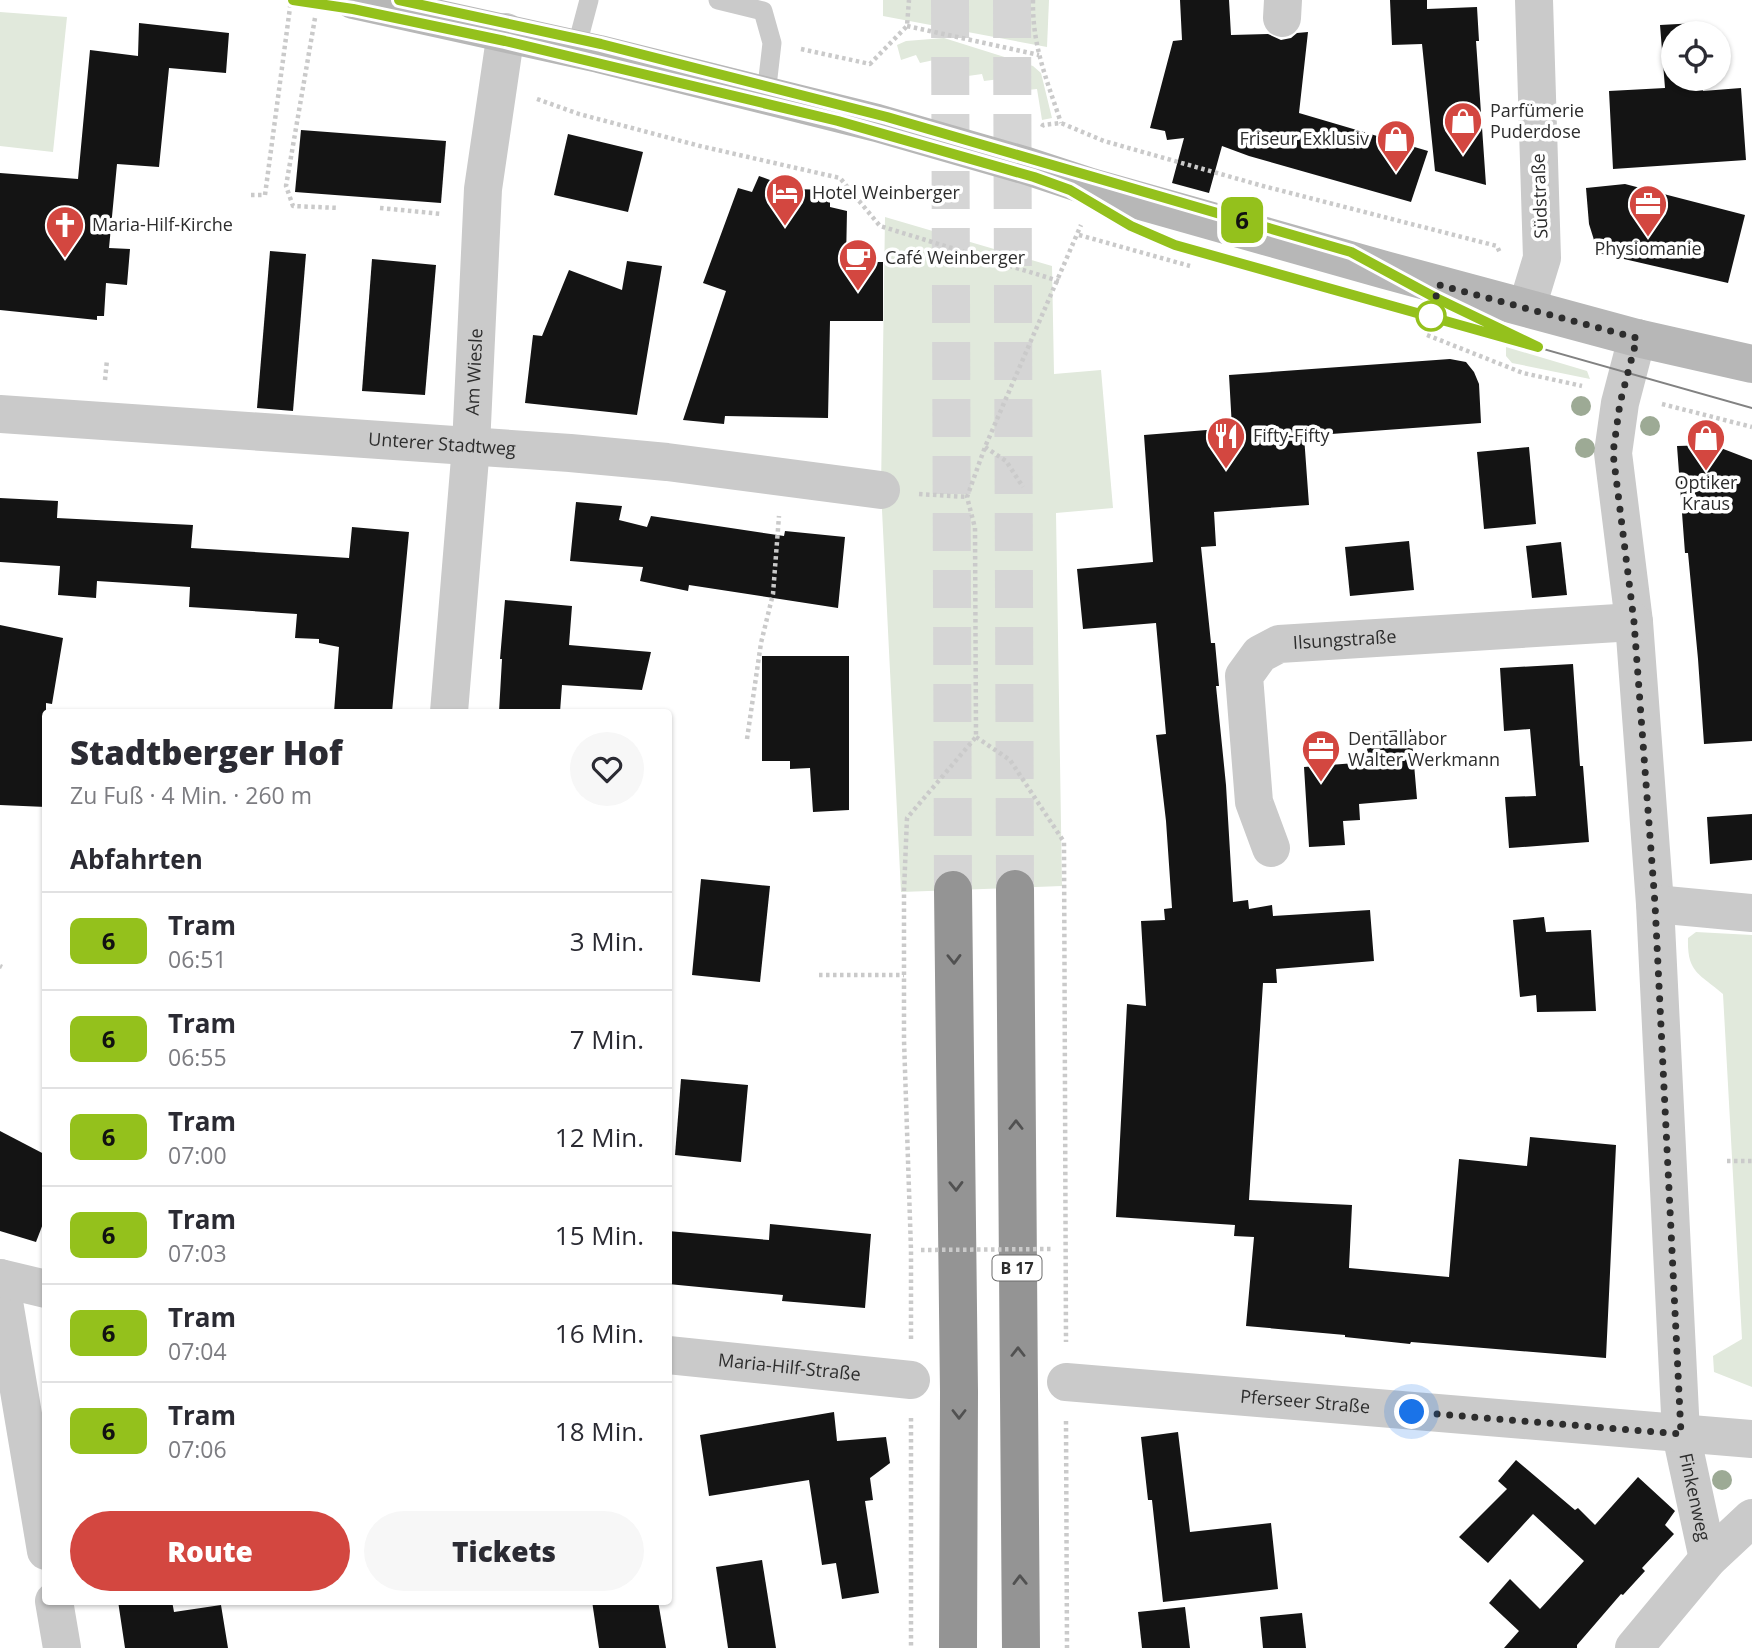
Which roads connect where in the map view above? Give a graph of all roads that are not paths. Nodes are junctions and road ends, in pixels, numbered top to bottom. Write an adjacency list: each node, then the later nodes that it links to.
1 (353, 0): 5 (street)
2 (589, 0): 6 (lane)
3 (718, 0): 7 (lane)
4 (1534, 0): 8 (street, Südstraße)
5 (506, 32): 6 (street); 12 (street, Am Wiesle)
6 (576, 48): 7 (street)
7 (766, 95): 8 (street)
8 (1527, 307): 9 (street)
9 (1637, 338): 10 (street); 14 (street)
10 (1752, 364)
11 (0, 414): 12 (street, Unterer Stadtweg)
12 (471, 446): 13 (street, Unterer Stadtweg); 15 (street, Am Wiesle)
13 (881, 490)
14 (1634, 622): 16 (street, Ilsungstraße); 19 (street)
15 (449, 709)
16 (1271, 848)
17 (1015, 889): 34 (highway, B 17, one-way to 17)
18 (953, 890): 33 (highway, one-way to 33)
19 (1655, 904): 20 (street); 26 (street)
20 (1752, 913)
21 (0, 1278): 22 (street); 29 (street)
22 (42, 1288)
23 (672, 1355): 24 (street, Maria-Hilf-Straße)
24 (911, 1380)
25 (1066, 1382): 26 (street, Pferseer Straße)
26 (1681, 1434): 27 (street, Pferseer Straße); 30 (street, Finkenweg)
27 (1752, 1439)
28 (1752, 1518): 30 (street, Finkenweg)
29 (42, 1526)
30 (1708, 1559): 35 (street, Finkenweg)
31 (55, 1605): 32 (street)
32 (62, 1648)
33 (958, 1648)
34 (1021, 1648)
35 (1634, 1648)

